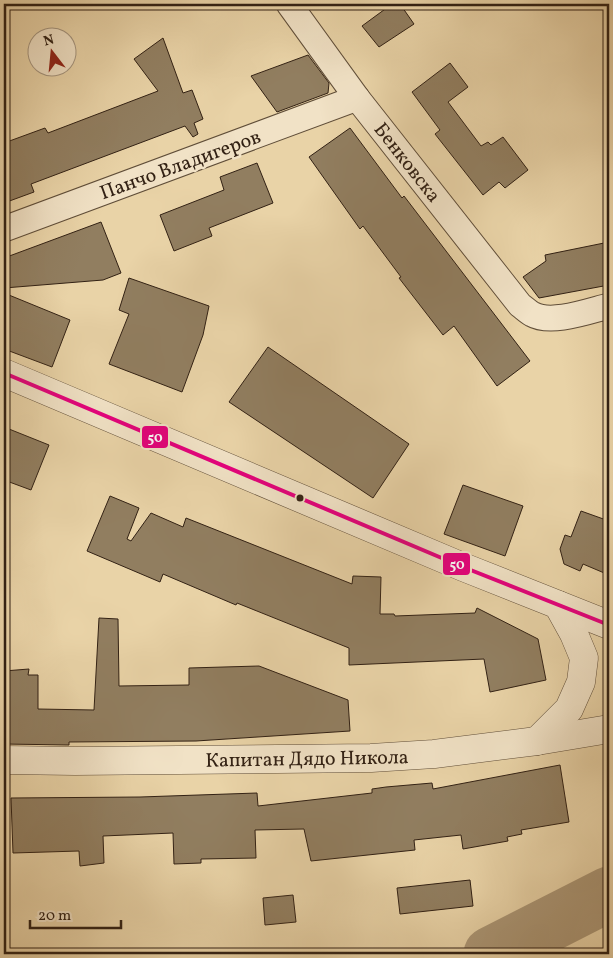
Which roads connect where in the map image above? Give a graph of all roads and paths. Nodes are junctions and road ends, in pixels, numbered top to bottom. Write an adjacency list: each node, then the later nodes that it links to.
1 (289, 4): 2 (street, Бенковска)
2 (357, 98): 3 (street, Панчо Владигеров); 4 (street, Бенковска)
3 (4, 229)
4 (609, 306)
5 (4, 373): 6 (street)
6 (558, 605): 7 (street); 9 (street)
7 (609, 625)
8 (609, 729): 9 (street, Капитан Дядо Никола)
9 (537, 741): 10 (street, Капитан Дядо Никола)
10 (4, 760)

